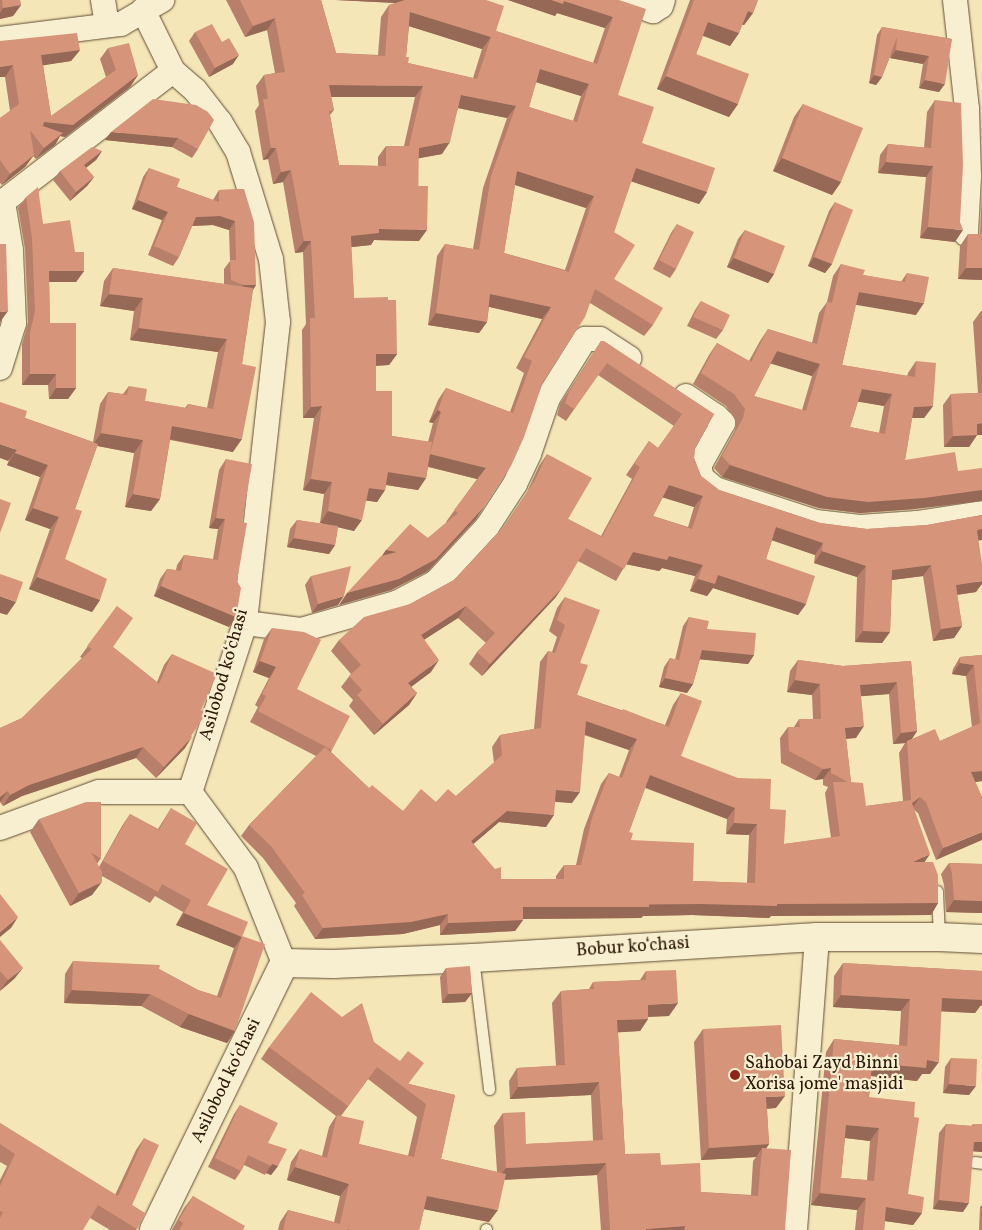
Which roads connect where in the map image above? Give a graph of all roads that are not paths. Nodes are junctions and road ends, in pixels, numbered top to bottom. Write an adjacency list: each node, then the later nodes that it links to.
1 (103, 0): 6 (street)
2 (622, 0): 3 (street)
3 (663, 0)
4 (955, 0): 10 (street)
5 (152, 5): 6 (street, Asilobod koʻchasi); 8 (street, Asilobod koʻchasi)
6 (107, 25): 7 (street, Asilobod koʻchasi)
7 (0, 39)
8 (173, 71): 9 (street); 13 (street, Asilobod koʻchasi)
9 (2, 203): 11 (street)
10 (966, 234)
11 (0, 368)
12 (982, 513): 13 (street)
13 (244, 623): 14 (street, Asilobod koʻchasi)
14 (190, 792): 15 (street); 21 (street)
15 (0, 828)
16 (934, 876): 18 (lane)
17 (817, 937): 18 (street, Bobur koʻchasi); 20 (street, Bobur koʻchasi); 24 (street)
18 (939, 937): 19 (street, Bobur koʻchasi)
19 (982, 939)
20 (473, 958): 21 (street, Bobur koʻchasi); 22 (lane)
21 (284, 963): 23 (street, Asilobod koʻchasi)
22 (489, 1089)
23 (154, 1230)
24 (794, 1230)

